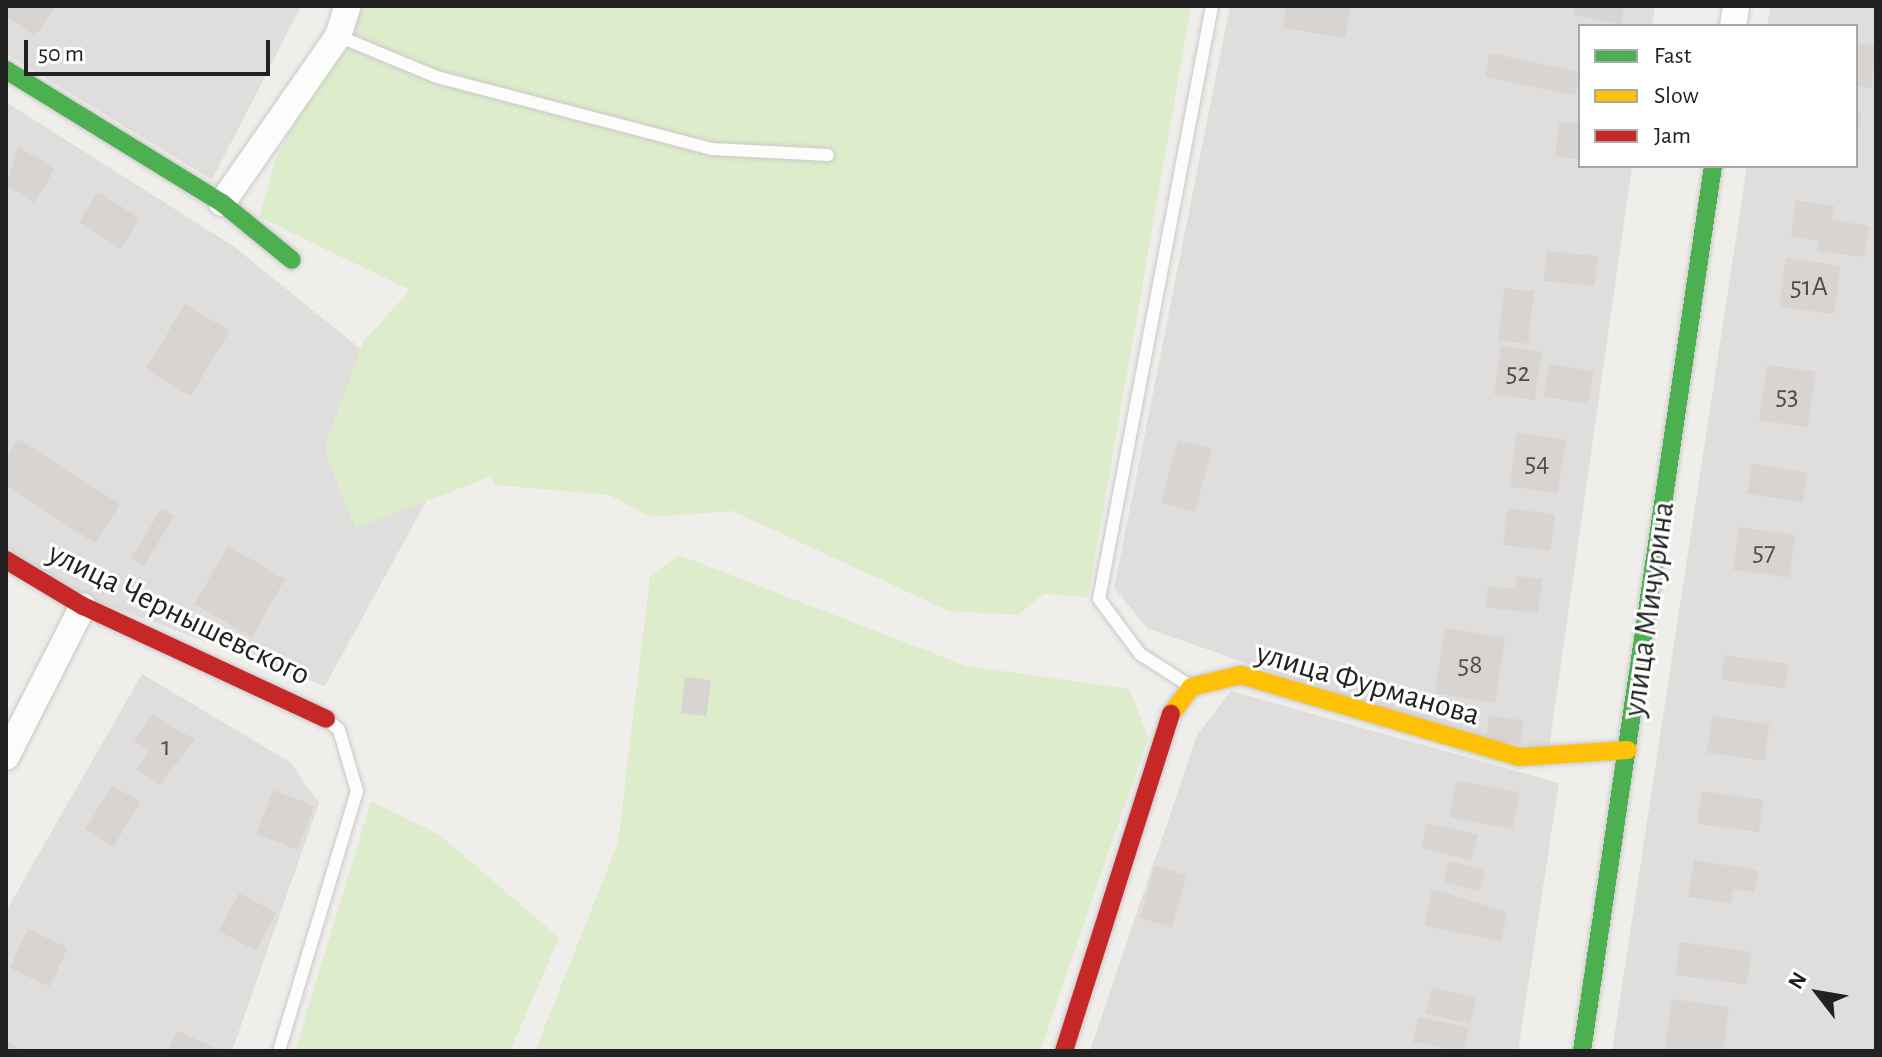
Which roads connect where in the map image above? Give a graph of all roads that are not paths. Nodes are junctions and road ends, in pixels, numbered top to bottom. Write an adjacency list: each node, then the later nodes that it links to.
1 (348, 6): 3 (street)
2 (1212, 6): 11 (lane)
3 (338, 36): 5 (lane); 7 (street)
4 (6, 70): 7 (street)
5 (828, 155)
6 (1713, 168): 13 (street, улица Мичурина)
7 (222, 203): 8 (street)
8 (292, 260)
9 (6, 560): 10 (street, улица Чернышевского)
10 (83, 606): 12 (street, улица Чернышевского); 14 (street)
11 (1191, 687): 13 (street, улица Фурманова); 16 (street)
12 (326, 719): 15 (lane)
13 (1628, 750): 17 (street, улица Мичурина)
14 (6, 757)
15 (279, 1051)
16 (1064, 1051)
17 (1582, 1051)

